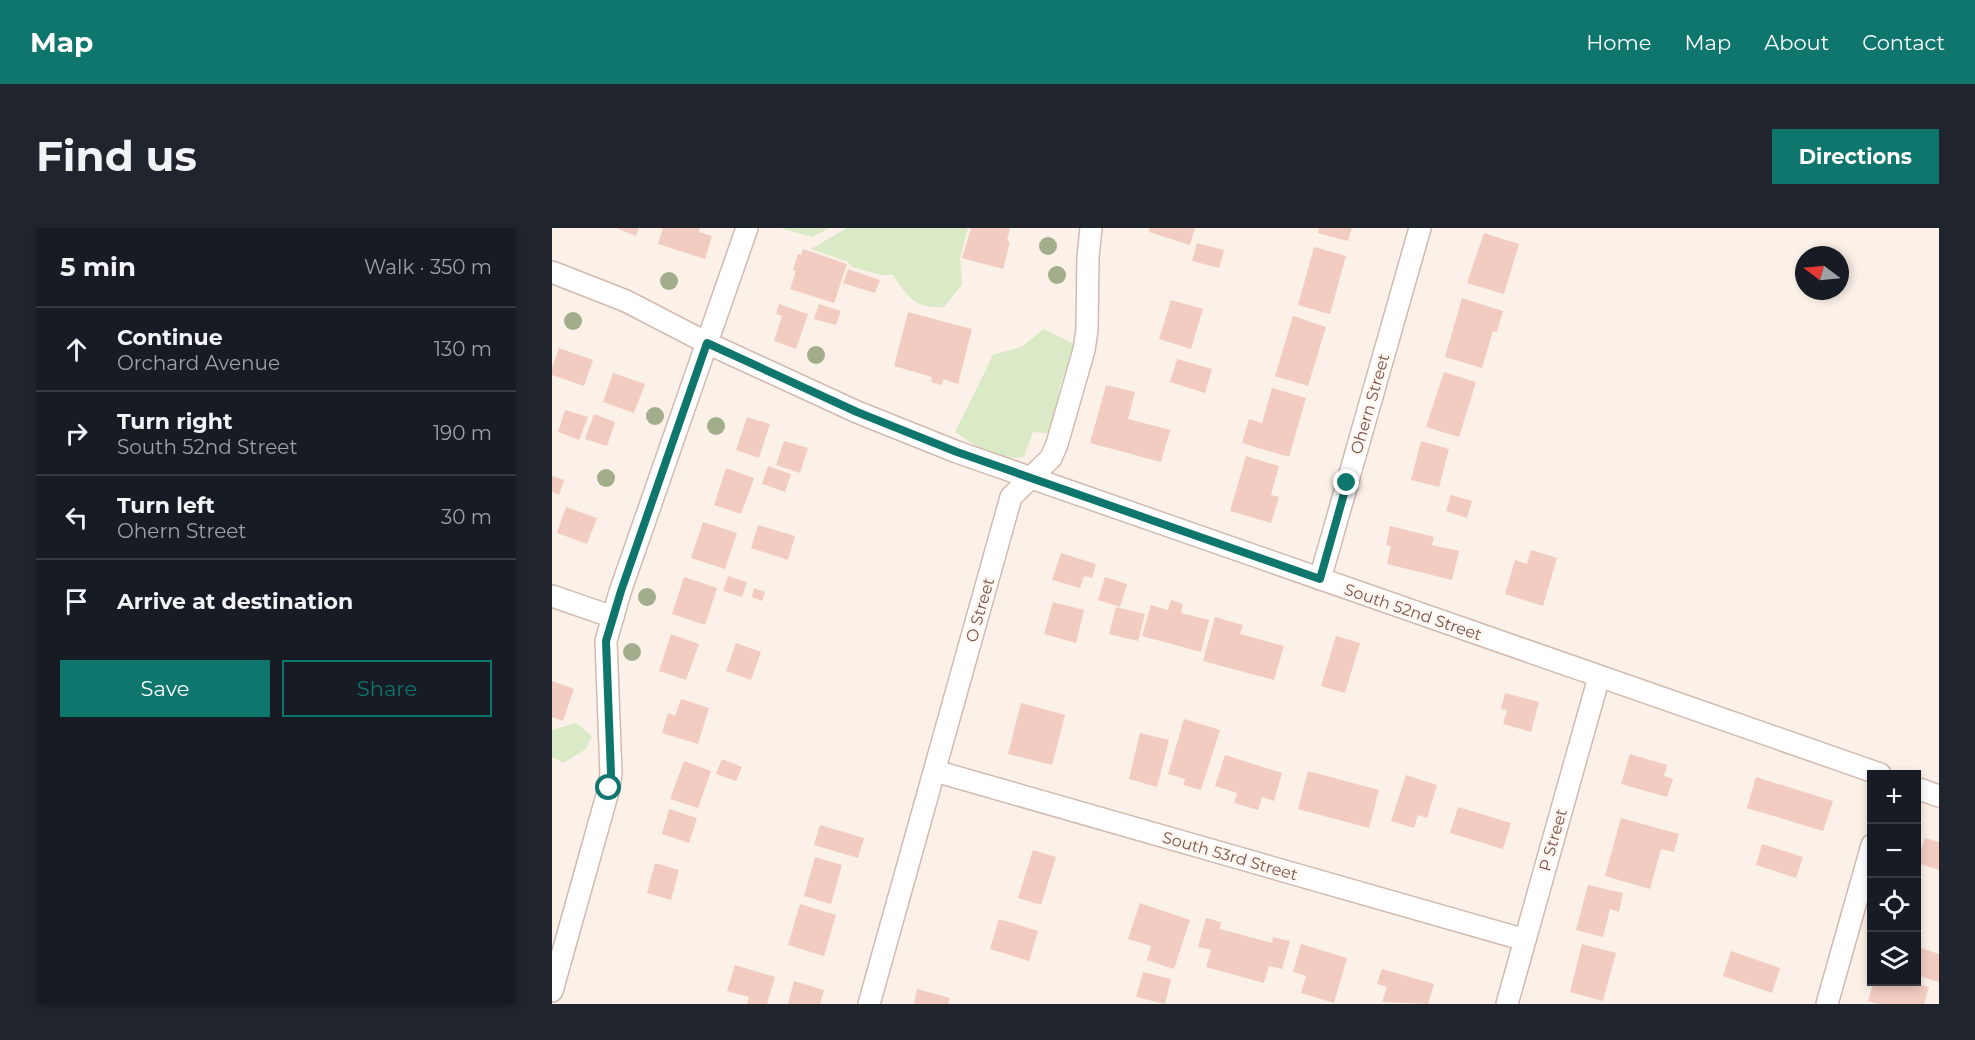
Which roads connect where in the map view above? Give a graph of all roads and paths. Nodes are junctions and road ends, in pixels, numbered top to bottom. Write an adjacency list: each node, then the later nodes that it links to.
1 (747, 228): 5 (street)
2 (1090, 228): 6 (street, O Street)
3 (1420, 228): 7 (street, Ohern Street)
4 (552, 272): 5 (street, South 52nd Street)
5 (707, 343): 6 (street, South 52nd Street); 9 (street)
6 (1031, 477): 7 (street, South 52nd Street); 12 (street, O Street)
7 (1320, 579): 10 (street, South 52nd Street)
8 (552, 596): 9 (street)
9 (613, 617): 17 (street)
10 (1599, 676): 11 (street, South 52nd Street); 16 (street, P Street)
11 (1869, 770)
12 (935, 771): 16 (street, South 53rd Street); 18 (street, O Street)
13 (1921, 789): 14 (street)
14 (1939, 796)
15 (1867, 863): 20 (street)
16 (1525, 940): 19 (street, P Street)
17 (552, 991)
18 (869, 1004)
19 (1507, 1004)
20 (1827, 1004)

